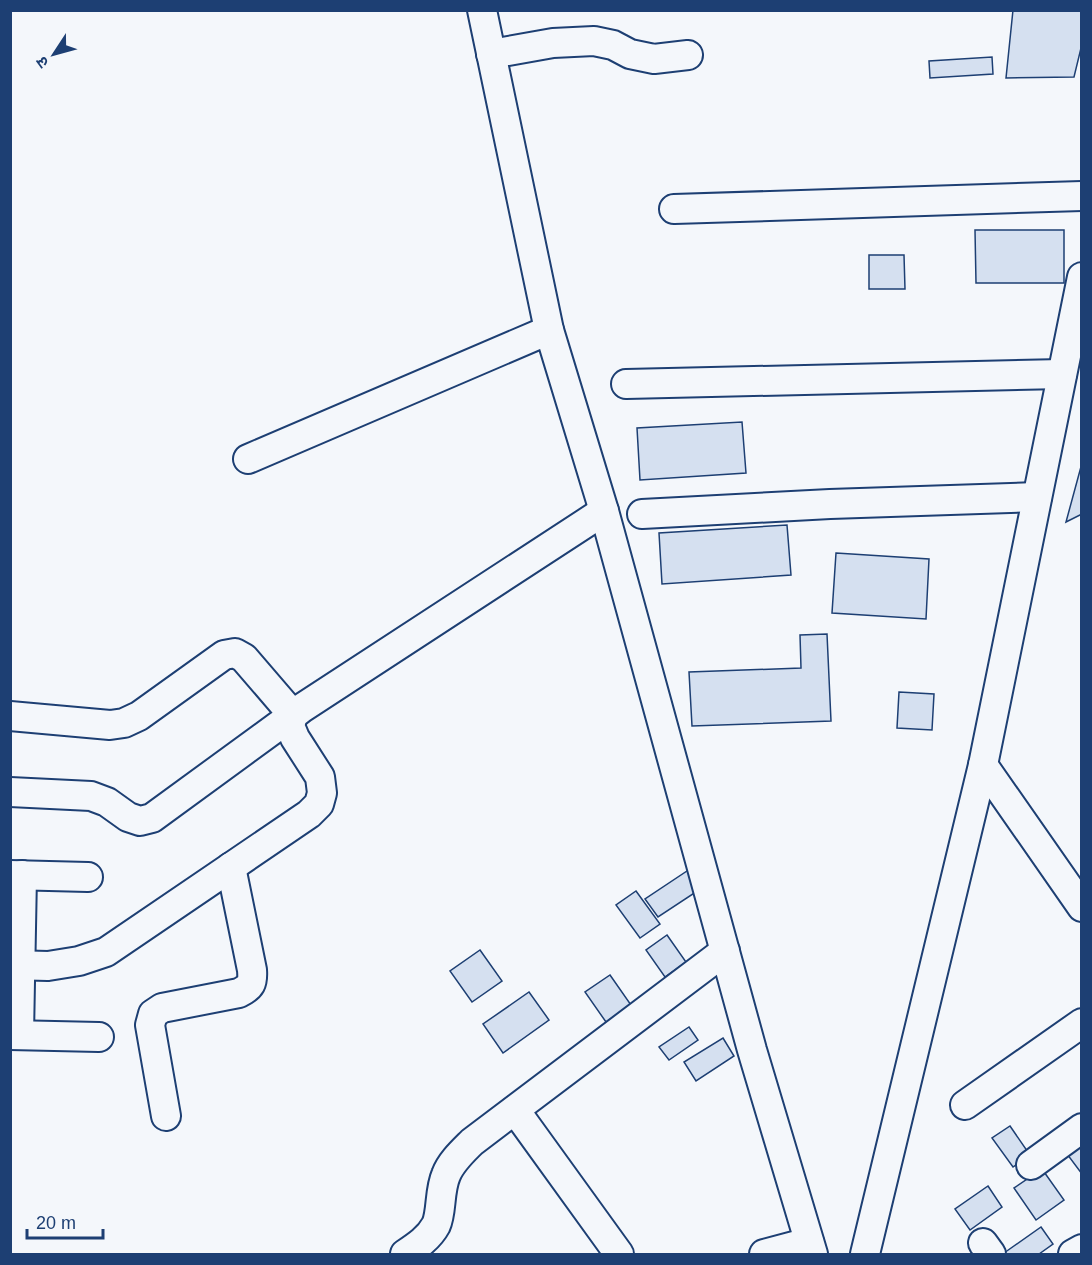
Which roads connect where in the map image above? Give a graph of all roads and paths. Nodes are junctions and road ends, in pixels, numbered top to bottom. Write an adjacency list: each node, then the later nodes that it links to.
1 (482, 10): 2 (street)
2 (491, 54): 3 (street); 7 (street)
3 (688, 55)
4 (1082, 196): 5 (street)
5 (674, 209)
6 (1082, 277): 8 (street)
7 (549, 330): 10 (street); 12 (street)
8 (1062, 374): 9 (street); 11 (street)
9 (626, 384)
10 (248, 459)
11 (1037, 497): 13 (street); 16 (street)
12 (604, 512): 14 (street); 22 (street)
13 (642, 514)
14 (293, 715): 15 (street); 17 (street); 18 (street)
15 (10, 716)
16 (983, 765): 21 (street); 37 (street)
17 (10, 792)
18 (231, 867): 23 (street); 29 (street)
19 (16, 875): 20 (street); 23 (street)
20 (88, 877)
21 (1082, 907)
22 (725, 951): 28 (street); 32 (street)
23 (16, 965): 25 (street)
24 (1082, 1023): 27 (street)
25 (15, 1035): 26 (street)
26 (99, 1037)
27 (965, 1105)
28 (515, 1110): 34 (street); 35 (street)
29 (166, 1116)
30 (1082, 1128): 31 (street)
31 (1031, 1165)
32 (811, 1248): 36 (street)
33 (1082, 1249): 38 (street)
34 (405, 1254)
35 (619, 1254)
36 (764, 1254)
37 (865, 1254)
38 (1073, 1254)

